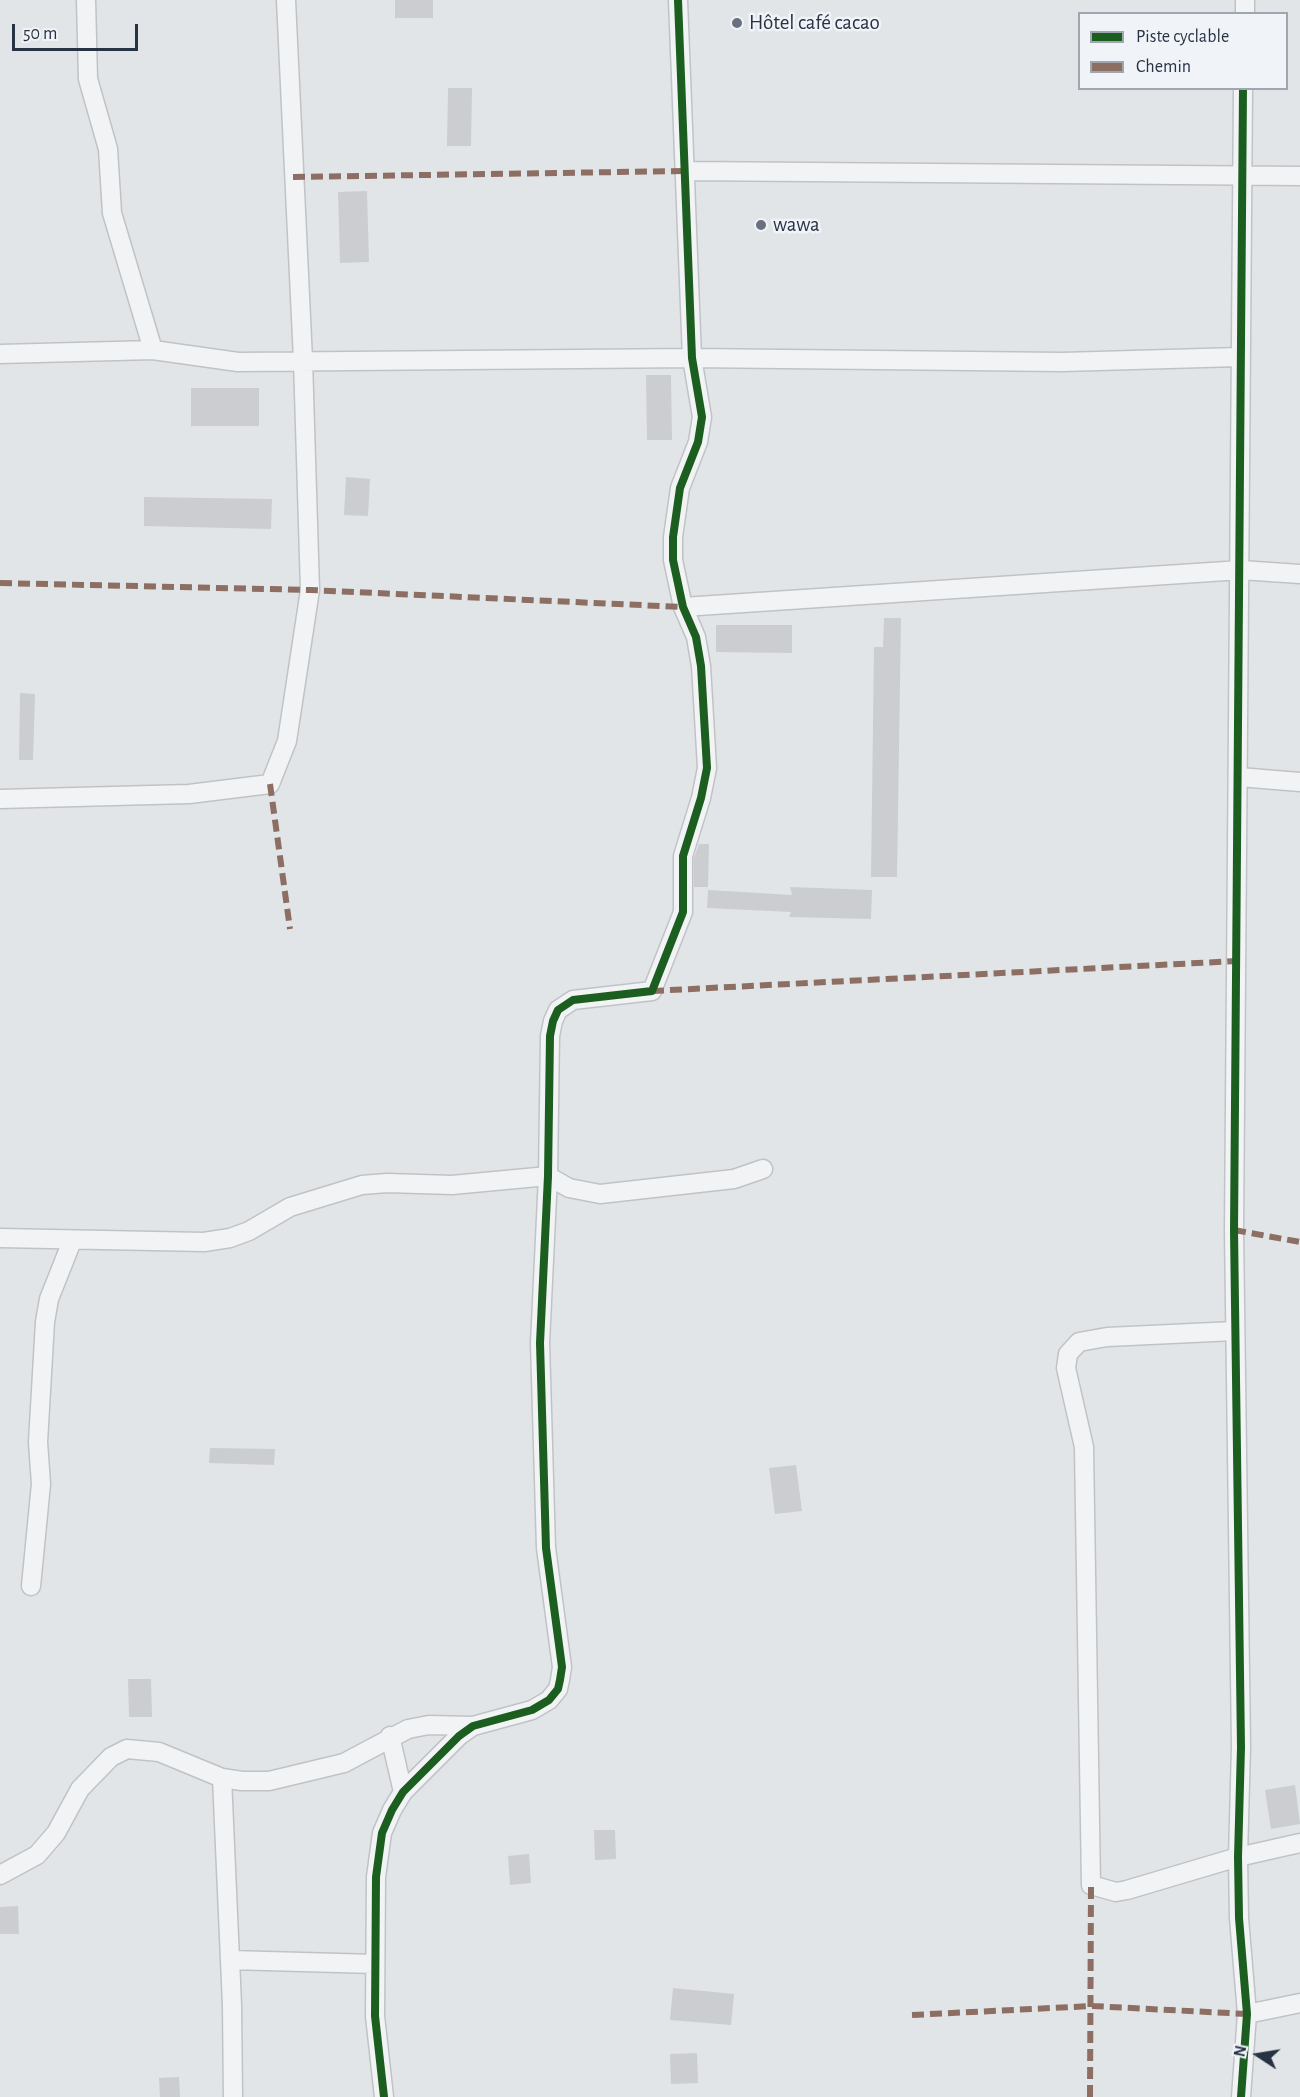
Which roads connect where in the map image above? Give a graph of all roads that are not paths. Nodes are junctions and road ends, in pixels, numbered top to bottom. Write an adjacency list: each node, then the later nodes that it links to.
1 (86, 0): 8 (street)
2 (286, 0): 12 (street)
3 (678, 0): 5 (street)
4 (1243, 90): 6 (street)
5 (686, 171): 6 (street); 11 (street)
6 (1242, 175): 7 (street); 10 (street)
7 (1300, 176)
8 (153, 350): 9 (street); 12 (street)
9 (0, 354)
10 (1239, 357): 11 (street); 13 (street)
11 (692, 358): 12 (street); 15 (street)
12 (303, 360): 18 (street)
13 (1241, 570): 14 (street); 15 (street); 16 (street)
14 (1300, 574)
15 (683, 608): 20 (street)
16 (1239, 777): 17 (street); 23 (street)
17 (1300, 782)
18 (0, 799)
19 (763, 1169): 20 (street)
20 (548, 1176): 22 (street); 25 (street)
21 (0, 1238): 22 (street)
22 (72, 1241): 24 (street)
23 (1235, 1331): 30 (street); 30 (street)
24 (31, 1586)
25 (473, 1726): 26 (street); 28 (street)
26 (390, 1736): 27 (street); 28 (street)
27 (222, 1778): 31 (street); 32 (street)
28 (403, 1792): 33 (street)
29 (1300, 1843): 30 (street)
30 (1238, 1857): 35 (street)
31 (0, 1875)
32 (230, 1960): 33 (street); 36 (street)
33 (375, 1964): 37 (street)
34 (1300, 2003): 35 (street)
35 (1247, 2014): 38 (street)
36 (233, 2097)
37 (384, 2097)
38 (1241, 2097)

